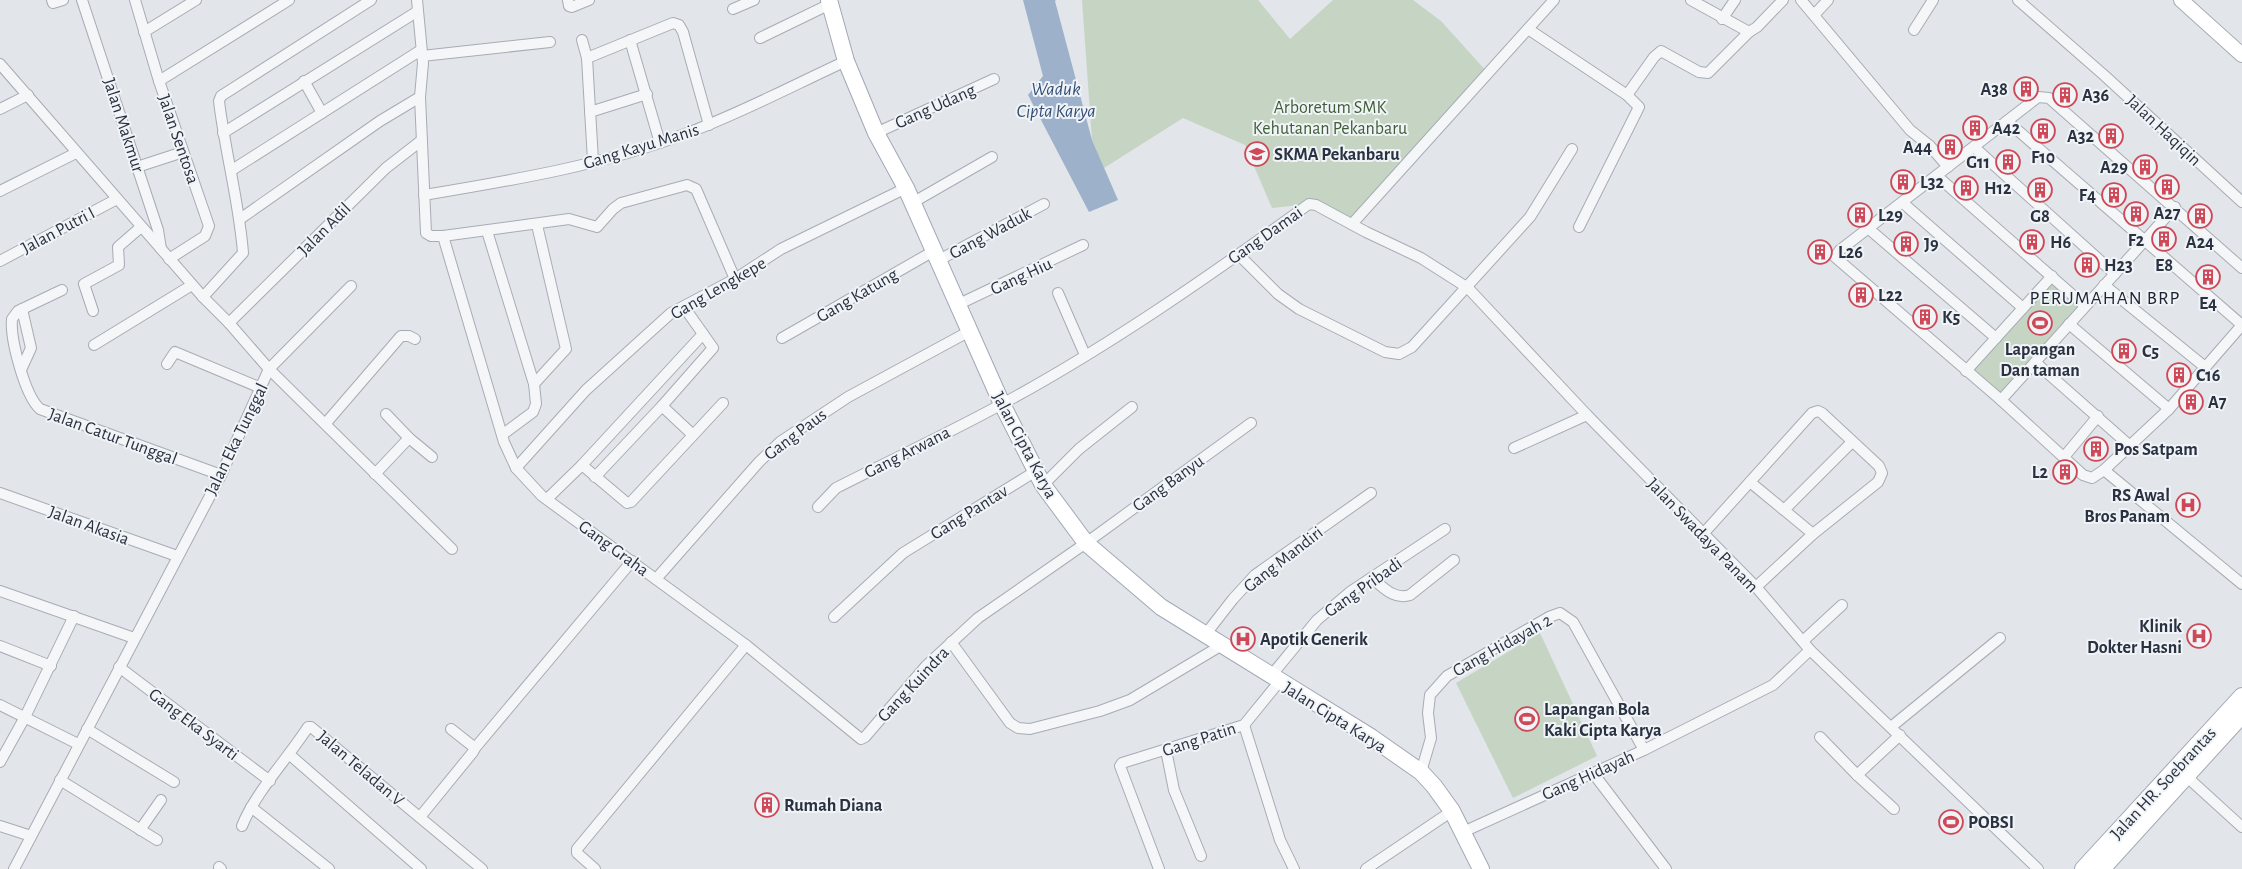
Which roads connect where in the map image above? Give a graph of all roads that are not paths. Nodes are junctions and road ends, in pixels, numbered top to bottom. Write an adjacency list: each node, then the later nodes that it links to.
1 (52, 0): 2 (street)
2 (63, 0)
3 (82, 0): 60 (street, Jalan Makmur)
4 (136, 0): 27 (street, Jalan Sentosa)
5 (196, 0): 27 (street)
6 (289, 0): 39 (street)
7 (370, 0): 50 (street)
8 (568, 0): 9 (street)
9 (589, 0)
10 (754, 0): 22 (street)
11 (1554, 0): 25 (street)
12 (1691, 0): 24 (street)
13 (1735, 0): 24 (street)
14 (1783, 0): 28 (street)
15 (1801, 0): 23 (street)
16 (1828, 0): 23 (street)
17 (1933, 0): 26 (street)
18 (2018, 0): 68 (street, Jalan Haqiqin)
19 (2180, 0): 34 (main road)
20 (830, 2): 29 (street); 36 (main road, Jalan Cipta Karya)
21 (418, 5): 33 (street); 40 (street)
22 (733, 9)
23 (1814, 15): 61 (street)
24 (1722, 19): 28 (street)
25 (1528, 29): 42 (street); 74 (street)
26 (1914, 30)
27 (144, 32): 39 (street, Jalan Sentosa)
28 (1749, 32): 42 (street)
29 (760, 38)
30 (582, 40): 35 (street)
31 (630, 40): 35 (street); 41 (street); 49 (street)
32 (550, 42): 33 (street)
33 (422, 53): 44 (street); 47 (street)
34 (2242, 55)
35 (587, 58): 46 (street)
36 (846, 61): 49 (street, Gang Kayu Manis); 51 (main road, Jalan Cipta Karya)
37 (0, 65): 43 (street, Jalan Eka Tunggal)
38 (994, 79): 51 (street, Gang Udang)
39 (159, 81): 56 (street, Jalan Sentosa)
40 (304, 81): 47 (street); 50 (street)
41 (646, 94): 46 (street); 53 (street)
42 (1627, 94): 76 (street)
43 (28, 95): 45 (street); 57 (street, Jalan Eka Tunggal)
44 (420, 97): 52 (street); 72 (street)
45 (0, 110)
46 (590, 112): 59 (street)
47 (322, 113): 62 (street)
48 (2008, 121): 54 (street); 71 (street); 80 (street)
49 (709, 125): 53 (street, Gang Kayu Manis)
50 (223, 133): 62 (street)
51 (876, 133): 66 (main road, Jalan Cipta Karya)
52 (422, 140): 65 (street); 104 (street, Jalan Adil)
53 (660, 143): 59 (street, Gang Kayu Manis)
54 (1974, 148): 61 (street); 88 (street)
55 (1572, 149): 94 (street)
56 (182, 152): 60 (street); 85 (street, Jalan Sentosa)
57 (76, 153): 64 (street); 67 (street, Jalan Eka Tunggal)
58 (992, 158): 66 (street, Gang Lengkepe)
59 (593, 161): 65 (street, Gang Kayu Manis)
60 (138, 167): 82 (street, Jalan Makmur)
61 (1948, 167): 63 (street)
62 (232, 170): 72 (street)
63 (1937, 176): 69 (street); 89 (street)
64 (0, 191)
65 (424, 195): 79 (street)
66 (909, 195): 84 (main road, Jalan Cipta Karya); 90 (street, Gang Lengkepe)
67 (116, 199): 75 (street, Jalan Eka Tunggal); 86 (street, Jalan Putri I)
68 (2242, 202)
69 (1902, 203): 77 (street); 101 (street)
70 (1044, 204): 84 (street, Gang Waduk)
71 (2174, 207): 80 (street); 87 (street)
72 (240, 219): 97 (street)
73 (537, 224): 78 (street); 90 (street); 120 (street)
74 (1352, 224): 83 (street, Gang Damai); 94 (street, Jalan Swadaya Panam)
75 (141, 227): 82 (street, Jalan Eka Tunggal); 103 (street)
76 (1579, 227)
77 (1869, 229): 110 (street); 119 (street)
78 (487, 231): 79 (street); 120 (street)
79 (443, 236): 133 (street, Gang Graha)
80 (2145, 240): 88 (street); 106 (street)
81 (1083, 245): 98 (street, Gang Hiu)
82 (161, 250): 85 (street, Jalan Eka Tunggal)
83 (1239, 255): 94 (street); 113 (street, Gang Damai)
84 (935, 256): 98 (main road, Jalan Cipta Karya); 109 (street, Gang Katung)
85 (169, 259): 91 (street, Jalan Eka Tunggal)
86 (0, 260)
87 (2242, 268)
88 (2115, 274): 92 (street)
89 (2052, 276): 99 (street); 101 (street)
90 (735, 279): 100 (street, Gang Lengkepe)
91 (192, 285): 97 (street, Jalan Eka Tunggal); 112 (street)
92 (2104, 285): 99 (street); 116 (street)
93 (350, 286): 117 (street)
94 (1468, 288): 129 (street, Jalan Swadaya Panam)
95 (62, 290): 102 (street)
96 (1058, 293): 113 (street)
97 (203, 297): 104 (street, Jalan Eka Tunggal)
98 (957, 305): 107 (main road, Jalan Cipta Karya)
99 (2085, 306): 105 (street)
100 (684, 307): 108 (street); 142 (street, Gang Lengkepe)
101 (2023, 308): 110 (street)
102 (22, 309): 118 (street); 118 (street, Jalan Catur Tunggal)
103 (93, 311)
104 (229, 323): 117 (street, Jalan Eka Tunggal)
105 (2069, 324): 114 (street); 127 (street)
106 (2242, 325): 116 (street)
107 (968, 332): 124 (main road, Jalan Cipta Karya); 163 (street, Gang Paus)
108 (703, 334): 125 (street); 141 (street)
109 (782, 338)
110 (1996, 338): 119 (street)
111 (415, 339): 131 (street)
112 (94, 345)
113 (1085, 354): 124 (street, Gang Damai)
114 (2035, 362): 122 (street); 130 (street)
115 (168, 364): 121 (street)
116 (2206, 367): 127 (street)
117 (269, 369): 121 (street, Jalan Eka Tunggal); 131 (street)
118 (21, 370): 145 (street, Jalan Catur Tunggal)
119 (1966, 371): 122 (street)
120 (534, 384): 133 (street)
121 (261, 388): 145 (street, Jalan Eka Tunggal)
122 (2001, 400): 140 (street)
123 (723, 403): 134 (street)
124 (1002, 404): 147 (main road, Jalan Cipta Karya); 152 (street, Gang Arwana)
125 (662, 406): 134 (street); 146 (street)
126 (1132, 407): 147 (street, Gang Pantav)
127 (2169, 409): 137 (street)
128 (386, 414): 135 (street)
129 (1587, 415): 138 (street); 155 (street, Jalan Swadaya Panam)
130 (2098, 416): 137 (street); 140 (street)
131 (326, 423): 144 (street)
132 (1251, 423): 157 (street, Gang Banyu)
133 (502, 435): 142 (street, Gang Graha)
134 (693, 435): 146 (street)
135 (409, 438): 139 (street); 144 (street)
136 (1852, 442): 148 (street); 153 (street); 156 (street)
137 (2129, 445): 143 (street)
138 (1514, 448)
139 (432, 457)
140 (2064, 457): 143 (street)
141 (582, 465): 146 (street); 151 (street)
142 (516, 468): 151 (street, Gang Graha)
143 (2104, 470): 164 (street)
144 (375, 474): 158 (street)
145 (221, 475): 159 (street, Jalan Eka Tunggal)
146 (595, 477)
147 (1039, 478): 157 (main road, Jalan Cipta Karya); 169 (street, Gang Pantav)
148 (1750, 482): 153 (street); 155 (street)
149 (0, 493): 159 (street, Jalan Akasia)
150 (1371, 493): 170 (street, Gang Mandiri)
151 (547, 499): 161 (street, Gang Graha)
152 (818, 507)
153 (1784, 510): 156 (street)
154 (1445, 529): 162 (street, Gang Pribadi)
155 (1703, 534): 165 (street, Jalan Swadaya Panam)
156 (1813, 534): 165 (street)
157 (1086, 543): 170 (main road, Jalan Cipta Karya); 173 (street, Gang Kuindra)
158 (452, 549)
159 (177, 556): 171 (street, Jalan Eka Tunggal)
160 (1454, 560): 162 (street)
161 (632, 562): 163 (street, Gang Graha); 192 (street)
162 (1372, 578): 181 (street, Gang Pribadi)
163 (656, 579): 175 (street, Gang Graha)
164 (2242, 584)
165 (1756, 587): 174 (street, Jalan Swadaya Panam)
166 (0, 591): 168 (street)
167 (1842, 606): 174 (street)
168 (74, 616): 171 (street); 179 (street)
169 (834, 617)
170 (1205, 636): 177 (main road, Jalan Cipta Karya)
171 (134, 638): 180 (street, Jalan Eka Tunggal)
172 (2000, 638): 186 (street)
173 (951, 642): 175 (street, Gang Kuindra); 177 (street)
174 (1803, 642): 178 (street, Jalan Swadaya Panam)
175 (746, 644): 221 (street)
176 (0, 646): 179 (street)
177 (1222, 646): 181 (main road, Jalan Cipta Karya)
178 (1810, 650): 186 (street, Jalan Swadaya Panam); 194 (street, Gang Hidayah)
179 (51, 666): 184 (street)
180 (119, 667): 187 (street, Jalan Eka Tunggal); 202 (street, Gang Eka Syarti)
181 (1275, 679): 185 (street, Gang Patin); 197 (main road, Jalan Cipta Karya)
182 (0, 705): 184 (street)
183 (2241, 705): 200 (main road, Jalan HR. Soebrantas); 228 (main road, Jalan HR. Soebrantas)
184 (25, 718): 191 (street); 196 (street)
185 (1244, 725): 193 (street, Gang Patin); 223 (street)
186 (1891, 727): 189 (street, Jalan Swadaya Panam)
187 (87, 729): 191 (street, Jalan Eka Tunggal); 203 (street)
188 (451, 729): 192 (street)
189 (1900, 735): 199 (street); 227 (street, Jalan Swadaya Panam)
190 (1820, 737): 199 (street)
191 (78, 744): 201 (street, Jalan Eka Tunggal)
192 (475, 748): 208 (street)
193 (1166, 750): 216 (street); 222 (street, Gang Patin)
194 (1644, 750): 197 (street, Gang Hidayah 2); 198 (street, Gang Hidayah)
195 (290, 755): 202 (street, Jalan Teladan V); 208 (street, Jalan Teladan V); 219 (street)
196 (0, 762)
197 (1421, 772): 207 (main road, Jalan Cipta Karya)
198 (1592, 773): 213 (street, Gang Hidayah); 226 (street)
199 (1857, 775): 206 (street)
200 (2186, 776): 211 (street); 229 (main road, Jalan HR. Soebrantas)
201 (60, 780): 212 (street); 214 (street, Jalan Eka Tunggal)
202 (270, 781): 205 (street, Jalan Teladan V)
203 (174, 782)
204 (161, 800): 212 (street)
205 (251, 807): 210 (street, Jalan Teladan V); 218 (street)
206 (1894, 809)
207 (1452, 811): 213 (main road, Jalan Cipta Karya); 224 (street)
208 (420, 817): 220 (street, Jalan Teladan V)
209 (0, 826): 214 (street)
210 (242, 826)
211 (2242, 827)
212 (140, 830): 215 (street)
213 (1463, 832): 225 (main road, Jalan Cipta Karya)
214 (31, 836): 217 (street, Jalan Eka Tunggal)
215 (157, 840)
216 (1201, 856)
217 (14, 869)
218 (329, 869)
219 (421, 869)
220 (482, 869)
221 (595, 869)
222 (1159, 869)
223 (1294, 869)
224 (1366, 869)
225 (1481, 869)
226 (1666, 869)
227 (2038, 869)
228 (2083, 869)
229 (2102, 869)

